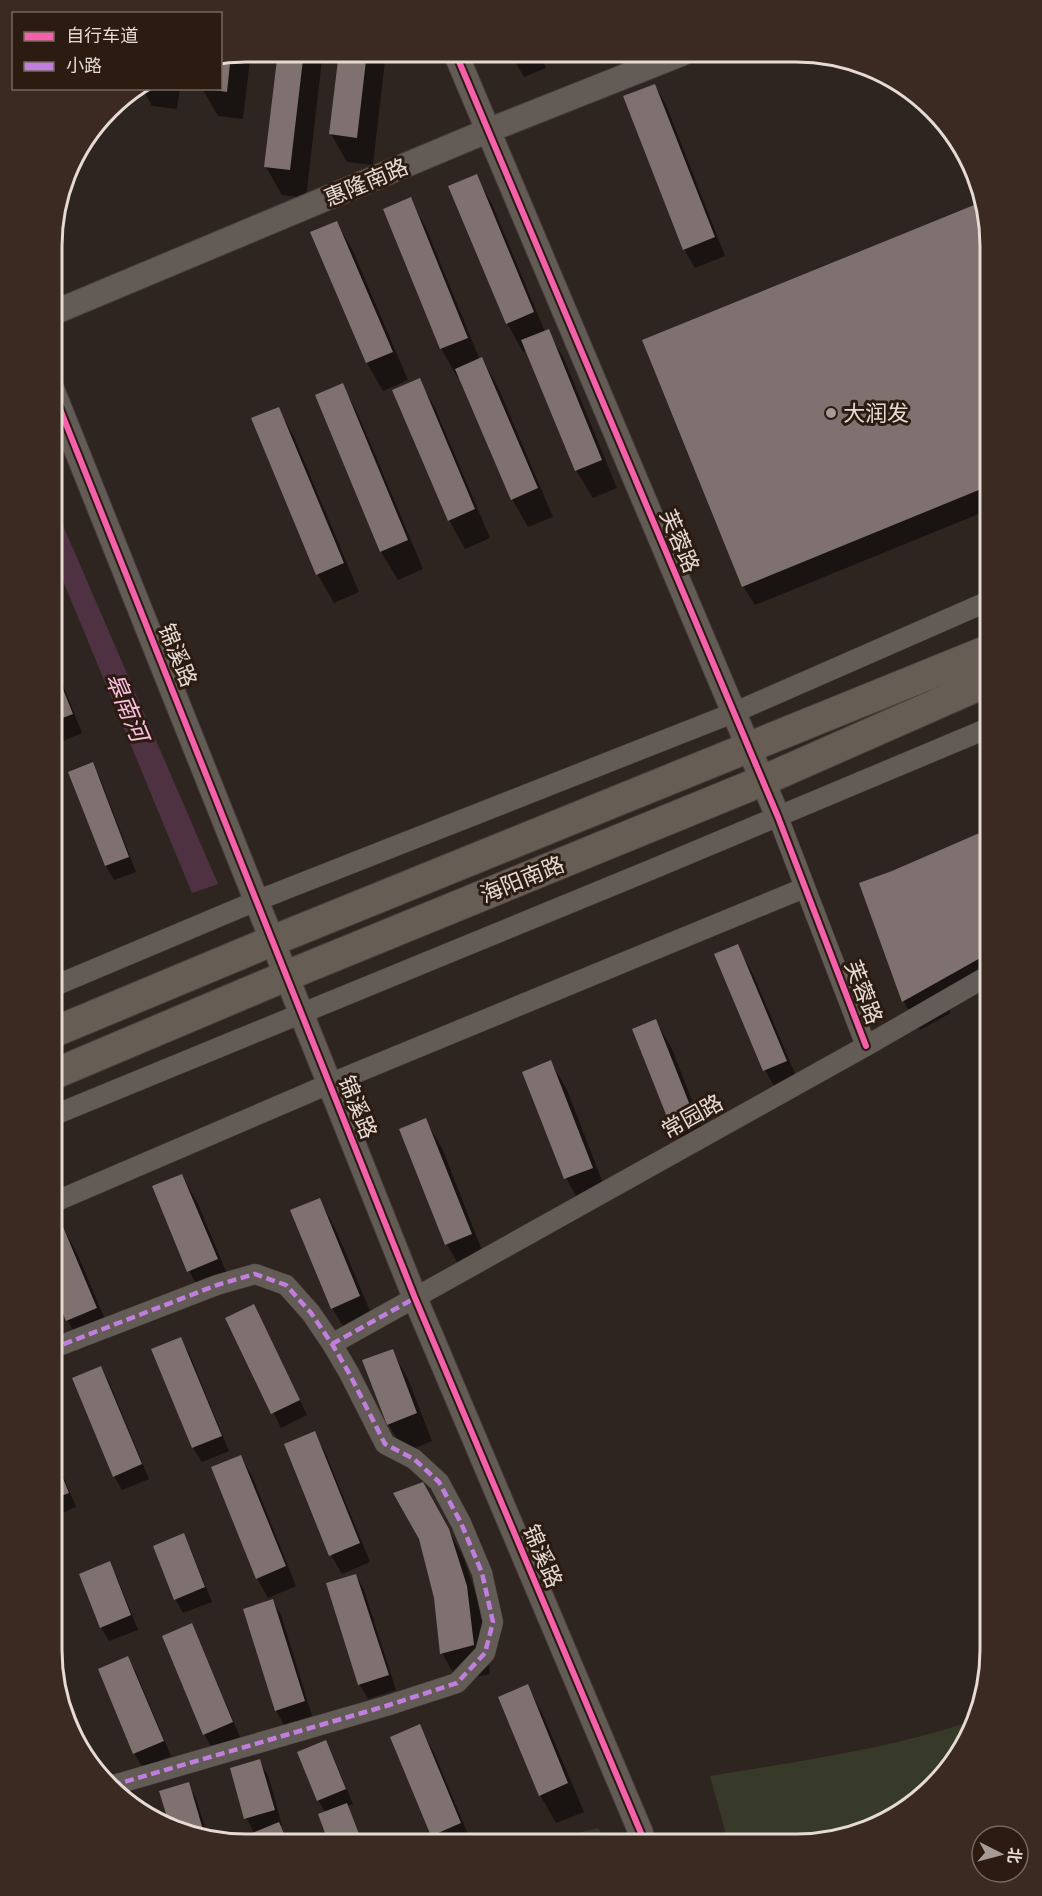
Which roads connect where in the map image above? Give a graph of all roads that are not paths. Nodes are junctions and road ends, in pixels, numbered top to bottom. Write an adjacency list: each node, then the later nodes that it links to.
1 (459, 62): 3 (street, 芙蓉路)
2 (661, 62): 3 (street, 惠隆南路)
3 (487, 131): 4 (street, 惠隆南路); 9 (street, 芙蓉路)
4 (62, 309)
5 (62, 414): 15 (street, 锦溪路)
6 (980, 605): 9 (street)
7 (980, 654): 11 (main road, 海阳南路)
8 (980, 685): 12 (main road, 海阳南路)
9 (733, 713): 11 (street, 芙蓉路); 15 (street)
10 (980, 732): 13 (street)
11 (748, 748): 12 (street, 芙蓉路); 16 (main road, 海阳南路)
12 (762, 781): 13 (street, 芙蓉路); 17 (main road, 海阳南路)
13 (778, 817): 14 (street, 芙蓉路); 20 (street)
14 (804, 888): 22 (street, 芙蓉路); 24 (street)
15 (256, 901): 16 (street, 锦溪路); 19 (street)
16 (272, 941): 17 (street, 锦溪路); 21 (main road, 海阳南路)
17 (286, 976): 20 (street, 锦溪路); 23 (main road, 海阳南路)
18 (980, 980): 22 (street, 常园路)
19 (62, 983)
20 (301, 1013): 24 (street, 锦溪路); 25 (street)
21 (62, 1029)
22 (866, 1046): 27 (street, 常园路)
23 (62, 1071)
24 (329, 1084): 26 (street); 27 (street, 锦溪路)
25 (62, 1112)
26 (62, 1198)
27 (415, 1298): 28 (street, 常园路); 31 (street, 锦溪路)
28 (332, 1344): 29 (street); 30 (street)
29 (62, 1345)
30 (119, 1784)
31 (641, 1833)

